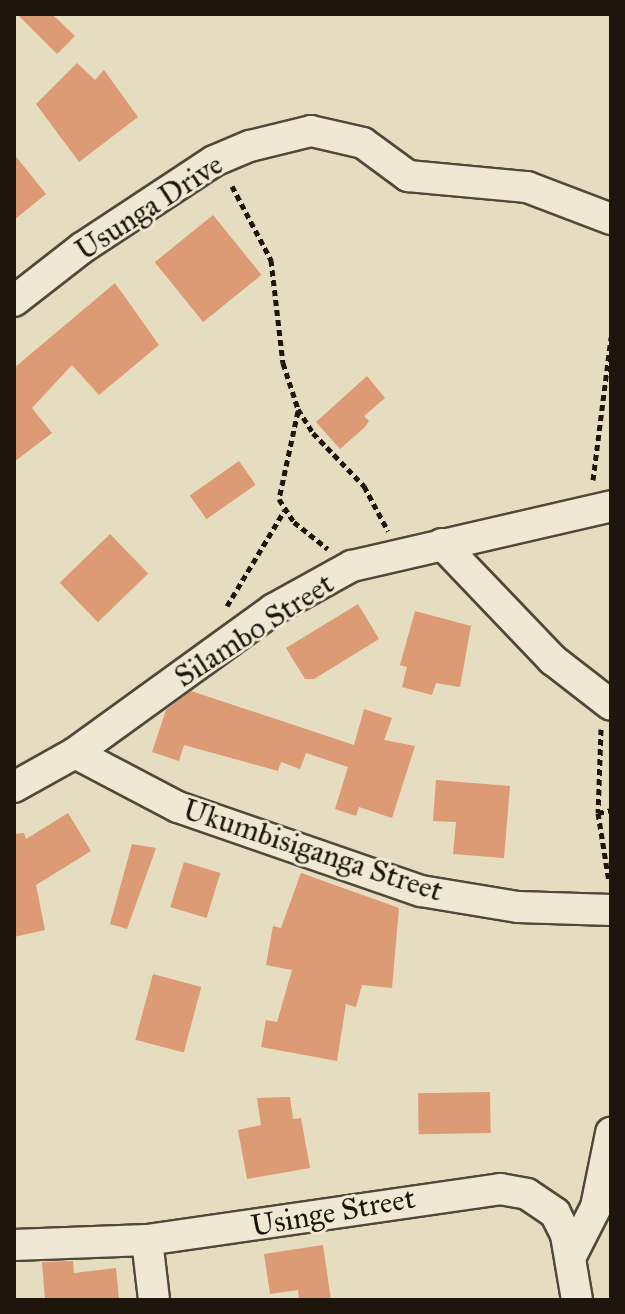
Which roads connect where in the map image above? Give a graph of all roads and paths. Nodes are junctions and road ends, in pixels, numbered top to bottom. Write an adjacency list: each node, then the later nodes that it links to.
1 (214, 161): 2 (street, Usunga Drive); 3 (street, Usunga Drive); 5 (path)
2 (611, 219)
3 (19, 290)
4 (611, 337): 6 (path)
5 (298, 409): 7 (path); 9 (path)
6 (602, 508): 8 (street, Silambo Street)
7 (284, 511): 10 (path); 11 (path)
8 (442, 544): 9 (street, Silambo Street); 12 (street)
9 (395, 555): 10 (street, Silambo Street)
10 (352, 566): 13 (street, Silambo Street)
11 (222, 617)
12 (607, 702): 16 (path)
13 (75, 753): 14 (street, Silambo Street); 18 (street, Ukumbisiganga Street)
14 (14, 787)
15 (611, 810): 16 (path)
16 (598, 813): 17 (path)
17 (611, 891)
18 (611, 910)
19 (611, 1133): 22 (street)
20 (147, 1240): 21 (street, Usinge Street); 22 (street, Usinge Street); 23 (street)
21 (14, 1245)
22 (571, 1256): 24 (street, Usinge Street)
23 (154, 1300)
24 (577, 1300)

